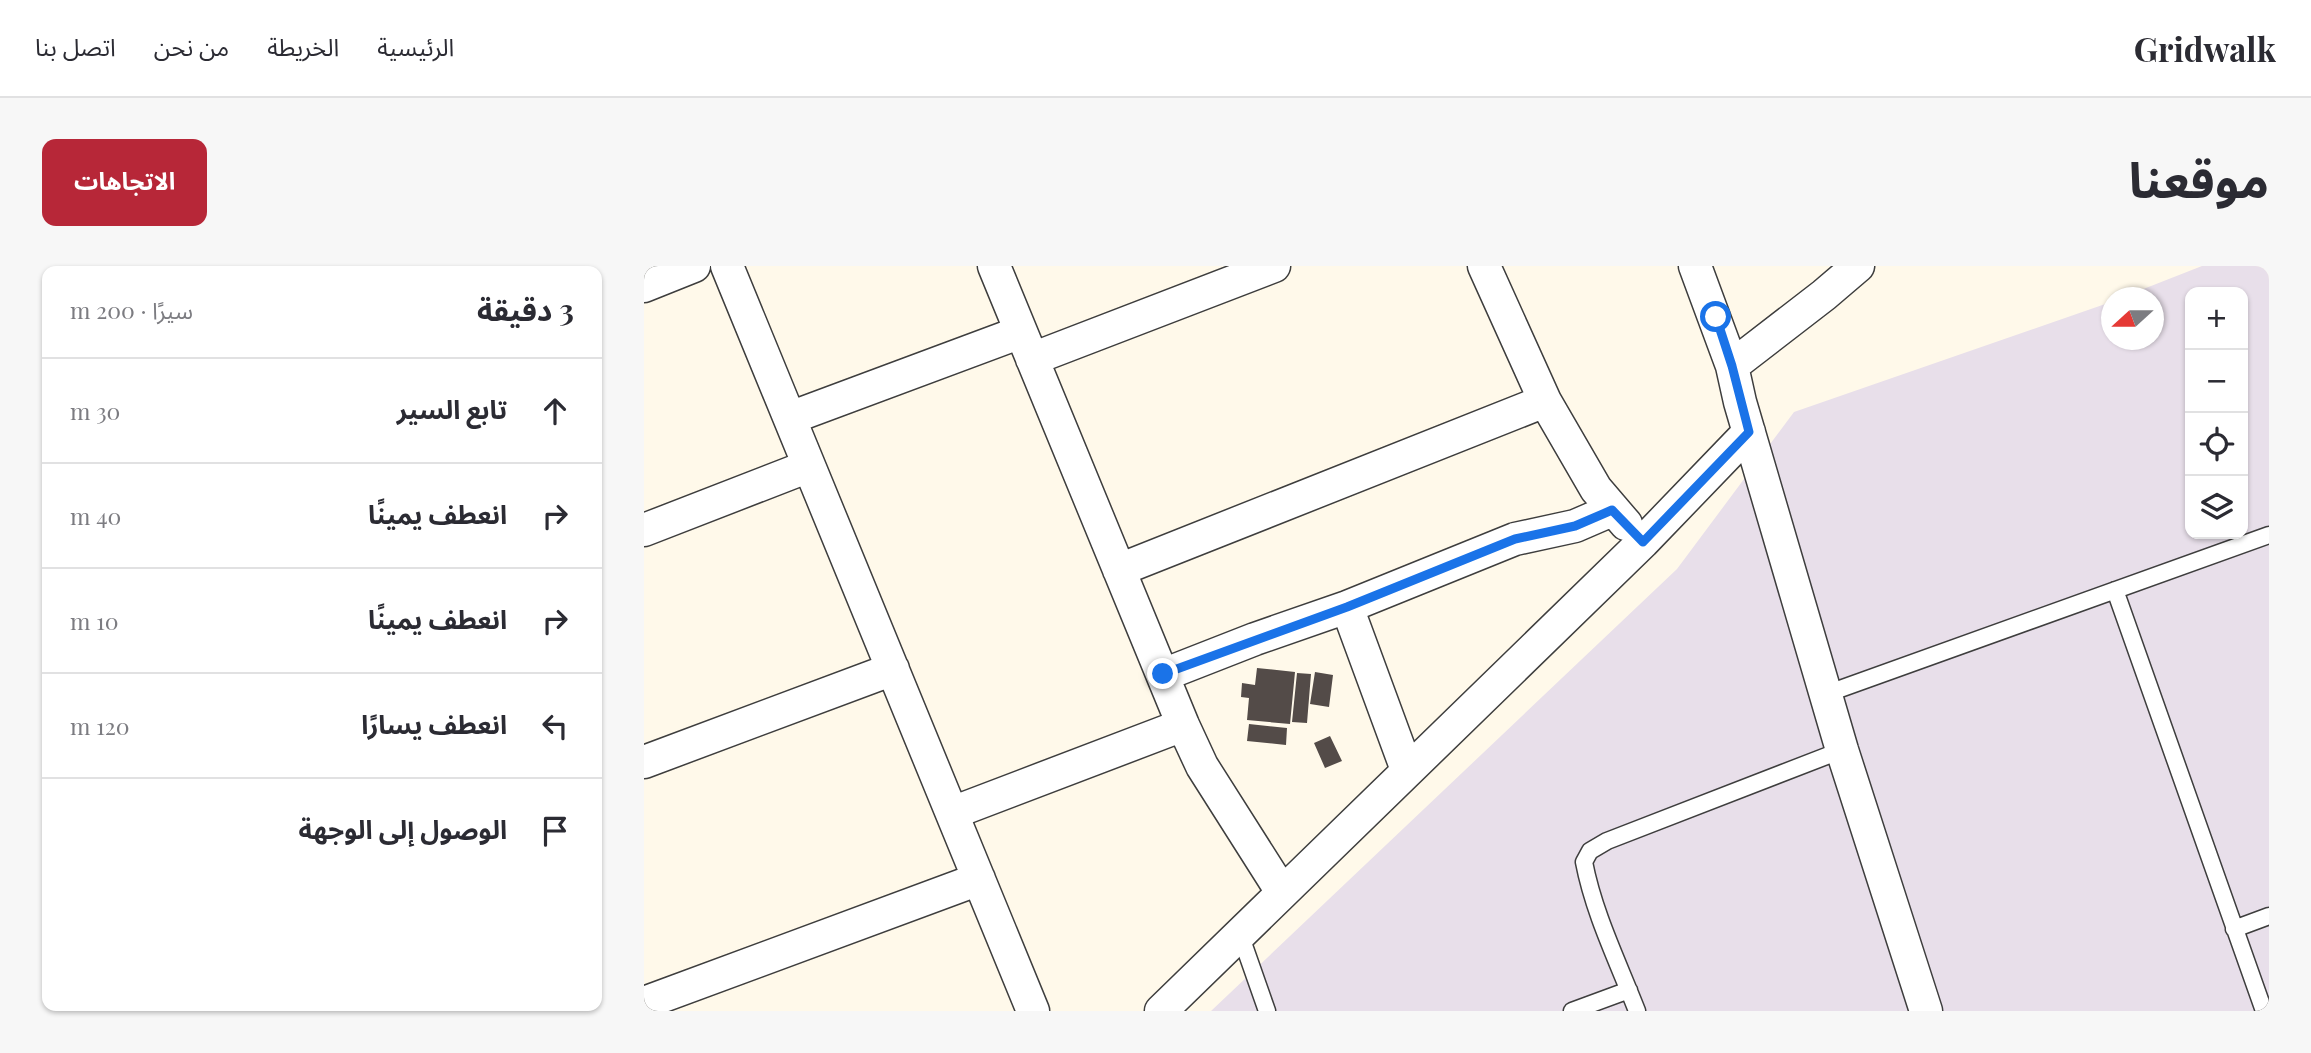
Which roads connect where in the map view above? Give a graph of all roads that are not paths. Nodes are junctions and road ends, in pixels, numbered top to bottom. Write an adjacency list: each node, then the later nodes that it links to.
1 (694, 266): 8 (street)
2 (727, 266): 12 (street)
3 (994, 266): 9 (street)
4 (1274, 266): 9 (street)
5 (1485, 266): 11 (street)
6 (1695, 266): 10 (street)
7 (1858, 266): 10 (street)
8 (644, 286)
9 (1026, 345): 12 (street); 19 (street)
10 (1732, 366): 13 (street)
11 (1545, 401): 15 (street); 19 (street)
12 (790, 418): 14 (street)
13 (1749, 432): 18 (street); 24 (street)
14 (809, 466): 16 (street); 22 (street)
15 (1612, 510): 18 (street); 21 (street)
16 (644, 530)
17 (2269, 535): 20 (lane)
18 (1643, 542): 28 (street)
19 (1119, 570): 23 (street)
20 (2115, 590): 24 (lane); 33 (lane)
21 (1347, 607): 23 (street); 28 (street)
22 (893, 669): 27 (street); 29 (street)
23 (1163, 674): 25 (street)
24 (1826, 694): 26 (street)
25 (1183, 724): 29 (street); 31 (street)
26 (1842, 750): 35 (lane); 42 (street)
27 (644, 762)
28 (1408, 770): 31 (street)
29 (952, 813): 30 (street)
30 (979, 879): 36 (street); 37 (street)
31 (1282, 892): 34 (street)
32 (2269, 916): 33 (lane)
33 (2234, 929): 43 (lane)
34 (1240, 934): 38 (street); 39 (lane)
35 (1629, 990): 40 (lane); 41 (lane)
36 (644, 1003)
37 (1033, 1011)
38 (1161, 1011)
39 (1267, 1011)
40 (1572, 1011)
41 (1637, 1011)
42 (1926, 1011)
43 (2264, 1011)

